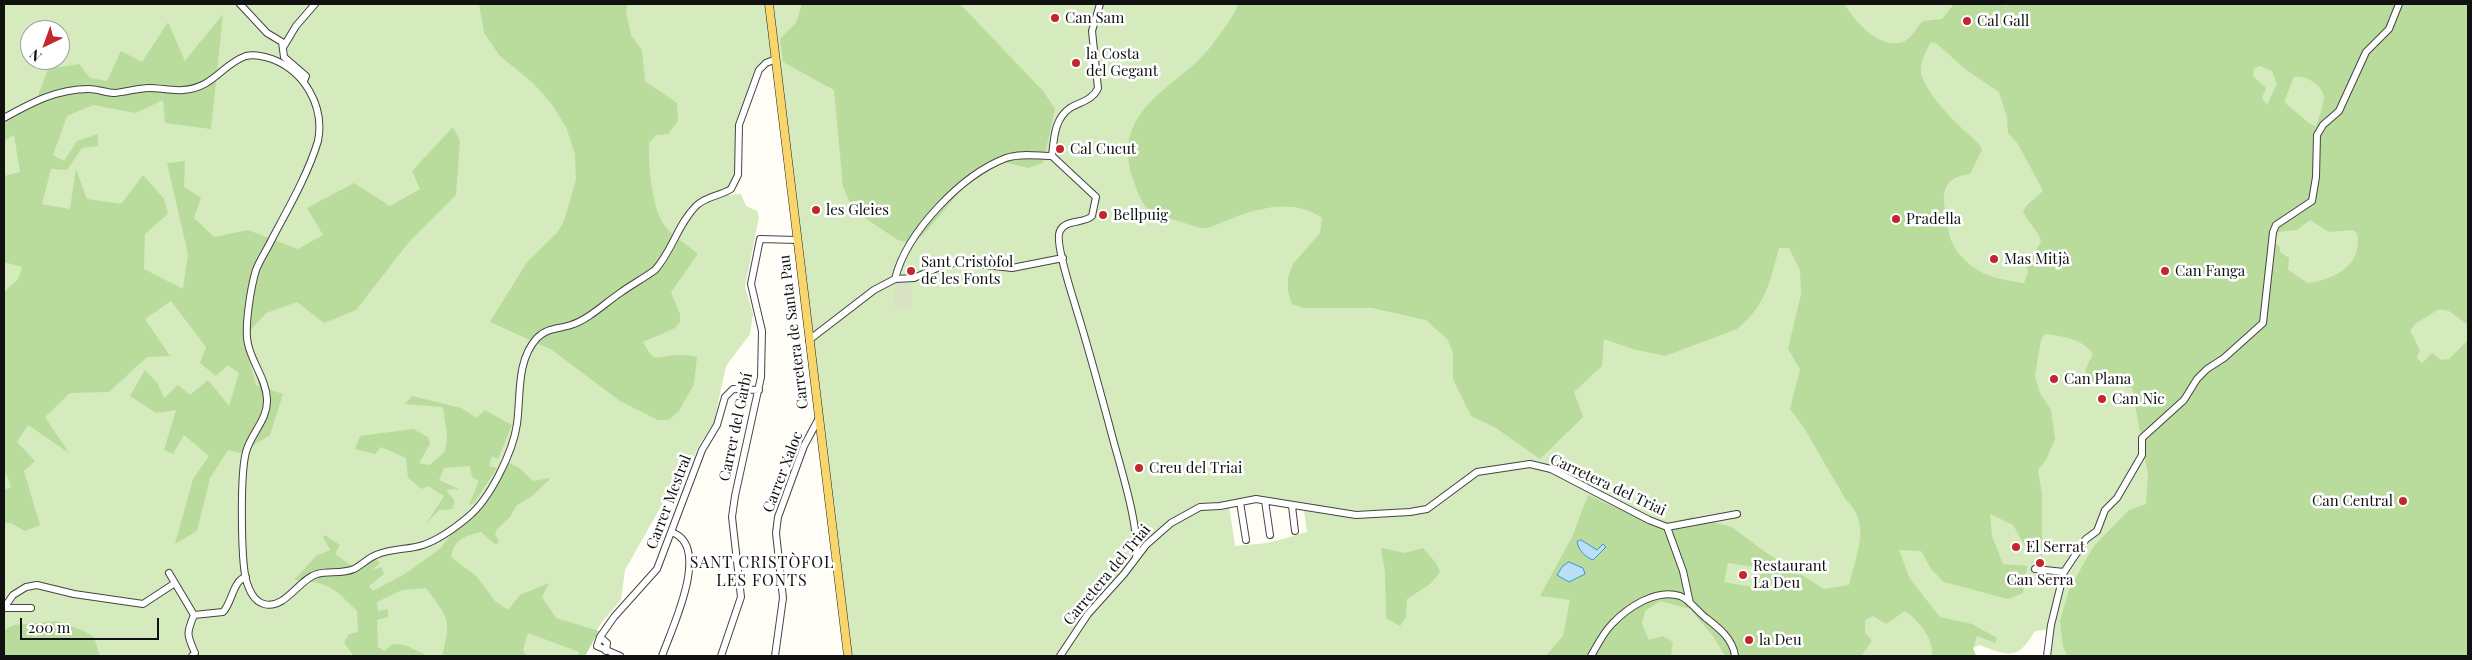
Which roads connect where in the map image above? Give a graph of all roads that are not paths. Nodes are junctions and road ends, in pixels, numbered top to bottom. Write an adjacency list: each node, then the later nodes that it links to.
1 (240, 4): 6 (street)
2 (315, 4): 6 (street)
3 (769, 4): 7 (main road, Carretera de Santa Pau)
4 (1100, 4): 10 (street)
5 (2399, 4): 28 (street)
6 (284, 46): 8 (street)
7 (776, 59): 11 (main road, Carretera de Santa Pau); 30 (street)
8 (304, 81): 9 (street); 30 (street)
9 (4, 118)
10 (1052, 156): 12 (street); 13 (street)
11 (797, 240): 14 (main road, Carretera de Santa Pau); 15 (street, Carrer del Garbí)
12 (1063, 258): 13 (street); 26 (street)
13 (894, 279): 14 (street)
14 (809, 340): 16 (main road, Carretera de Santa Pau)
15 (759, 390): 23 (street, Carrer Mestral); 38 (street, Carrer del Garbí)
16 (819, 418): 39 (street, Carrer Xaloc); 40 (main road, Carretera de Santa Pau)
17 (1265, 501): 18 (street, Carretera del Triai); 19 (street, Carretera del Triai); 24 (street)
18 (1240, 502): 25 (street); 26 (street, Carretera del Triai)
19 (1292, 506): 21 (street, Carretera del Triai); 22 (street)
20 (1737, 514): 21 (street)
21 (1668, 527): 32 (street, Carretera del Triai)
22 (1295, 531)
23 (671, 532): 36 (street, Carrer Mestral); 37 (street)
24 (1270, 535)
25 (1246, 540)
26 (1136, 560): 41 (street, Carretera del Triai)
27 (2035, 569): 28 (street)
28 (2064, 572): 44 (street)
29 (169, 573): 31 (street)
30 (246, 577): 34 (street)
31 (174, 583): 33 (street); 34 (street)
32 (1690, 604): 42 (street); 43 (street)
33 (31, 608)
34 (194, 615): 35 (street)
35 (192, 656)
36 (620, 656)
37 (662, 656)
38 (721, 656)
39 (775, 656)
40 (848, 656)
41 (1060, 656)
42 (1591, 656)
43 (1735, 656)
44 (2047, 656)

